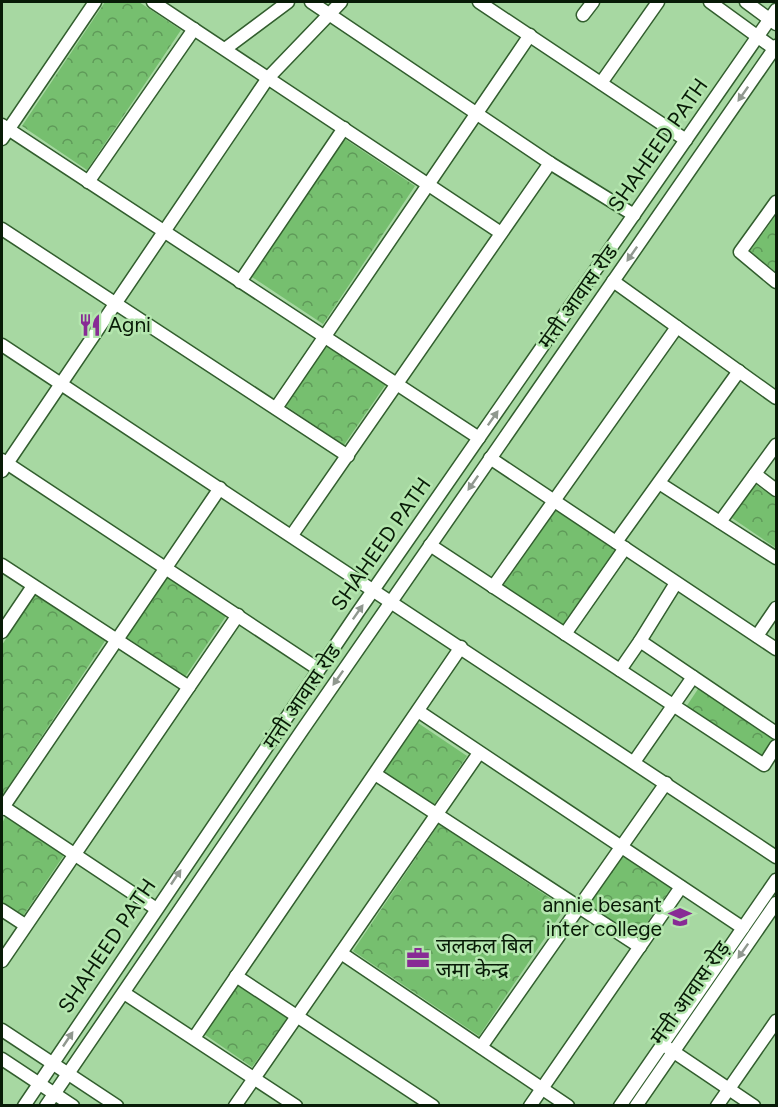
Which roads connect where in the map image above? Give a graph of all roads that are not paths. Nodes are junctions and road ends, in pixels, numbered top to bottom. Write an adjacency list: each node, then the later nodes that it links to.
1 (95, 2): 23 (street)
2 (153, 2): 14 (street)
3 (288, 2): 18 (street)
4 (311, 2): 11 (street)
5 (341, 2): 11 (street)
6 (479, 2): 15 (street)
7 (593, 2): 12 (street)
8 (658, 2): 20 (street)
9 (710, 2): 16 (street)
10 (746, 2): 13 (street)
11 (327, 14): 19 (street); 21 (street)
12 (583, 15)
13 (774, 18): 16 (street, SHAHEED PATH)
14 (194, 28): 18 (street); 26 (street)
15 (530, 35): 20 (street); 21 (street)
16 (758, 36): 17 (street); 24 (street, SHAHEED PATH)
17 (776, 48): 33 (street, मंत्ती आवास रोड, one-way to 33)
18 (225, 49): 19 (street)
19 (268, 78): 22 (street); 31 (street)
20 (601, 83): 24 (street)
21 (475, 112): 25 (street); 27 (street)
22 (344, 128): 27 (street); 34 (street)
23 (4, 132): 26 (street)
24 (686, 140): 29 (street, SHAHEED PATH)
25 (550, 163): 29 (street); 32 (street)
26 (88, 182): 31 (street)
27 (427, 184): 32 (street); 38 (street)
28 (777, 202): 35 (street)
29 (634, 215): 45 (street, SHAHEED PATH, one-way to 29)
30 (2, 230): 36 (street)
31 (163, 232): 34 (street); 36 (street)
32 (501, 233): 42 (street)
33 (613, 281): 37 (street); 48 (street, मंत्ती आवास रोड)
34 (240, 282): 38 (street)
35 (777, 282)
36 (114, 303): 41 (street); 44 (street)
37 (677, 327): 40 (street); 54 (street)
38 (324, 337): 42 (street); 44 (street)
39 (2, 345): 41 (street)
40 (739, 371): 43 (street); 51 (street)
41 (60, 384): 49 (street); 52 (street)
42 (397, 384): 45 (street); 47 (street)
43 (777, 398)
44 (276, 408): 47 (street)
45 (479, 438): 65 (street, SHAHEED PATH)
46 (777, 445): 50 (street)
47 (348, 456): 56 (street)
48 (490, 458): 54 (street); 57 (street, मंत्ती आवास रोड, one-way to 57)
49 (3, 464): 61 (street)
50 (755, 474): 53 (street); 55 (street)
51 (659, 483): 55 (street); 58 (street)
52 (220, 488): 56 (street); 61 (street)
53 (777, 490)
54 (554, 501): 58 (street); 64 (street)
55 (720, 522): 59 (street)
56 (292, 535): 65 (street)
57 (430, 545): 64 (street); 66 (street, मंत्ती आवास रोड)
58 (620, 545): 62 (street); 70 (street)
59 (777, 558)
60 (2, 565): 63 (street)
61 (166, 568): 68 (street); 72 (street)
62 (676, 583): 71 (street); 73 (street)
63 (33, 586): 69 (street); 72 (street)
64 (493, 587): 70 (street)
65 (374, 589): 66 (street); 76 (street, SHAHEED PATH, one-way to 65)
66 (392, 600): 74 (street); 105 (street, मंत्ती आवास रोड, one-way to 105)
67 (777, 608): 71 (street)
68 (238, 615): 76 (street); 79 (street)
69 (2, 632)
70 (566, 634): 77 (street)
71 (757, 636): 75 (street)
72 (117, 640): 79 (street); 88 (street)
73 (640, 641): 77 (street); 78 (street)
74 (461, 647): 81 (street); 85 (street)
75 (777, 649)
76 (318, 669): 97 (street, SHAHEED PATH, one-way to 76)
77 (620, 670): 80 (street)
78 (693, 677): 80 (street); 82 (street)
79 (189, 687): 91 (street)
80 (674, 705): 83 (street); 85 (street)
81 (418, 711): 84 (street); 86 (street)
82 (777, 733)
83 (777, 746)
84 (479, 753): 89 (street); 90 (street)
85 (634, 762): 87 (street)
86 (375, 774): 89 (street); 104 (street)
87 (666, 783): 90 (street); 92 (street)
88 (2, 807): 91 (street)
89 (437, 814): 96 (street); 102 (street)
90 (621, 847): 94 (street); 96 (street)
91 (76, 855): 97 (street); 99 (street)
92 (777, 856)
93 (777, 880): 100 (street)
94 (681, 887): 100 (street); 101 (street)
95 (777, 903): 111 (street, मंत्ती आवास रोड़, one-way to 111)
96 (579, 907): 101 (street); 110 (street)
97 (155, 908): 113 (street, SHAHEED PATH, one-way to 97)
98 (2, 910): 99 (street)
99 (25, 926): 103 (street)
100 (743, 928): 111 (street)
101 (640, 947): 117 (street)
102 (341, 953): 106 (street); 110 (street)
103 (2, 961)
104 (236, 976): 106 (street); 109 (street)
105 (124, 993): 109 (street); 114 (street, मंत्ती आवास रोड)
106 (297, 1016): 115 (street); 126 (street)
107 (777, 1021): 118 (street)
108 (2, 1030): 113 (street)
109 (194, 1038): 115 (street)
110 (481, 1047): 117 (street)
111 (668, 1048): 118 (street); 129 (street); 130 (street, मंत्ती आवास रोड़)
112 (2, 1059): 116 (street)
113 (52, 1063): 114 (street); 116 (street, SHAHEED PATH)
114 (68, 1073): 119 (street, मंत्ती आवास रोड); 123 (street)
115 (254, 1078): 124 (street); 125 (street)
116 (39, 1083): 119 (street); 120 (street, SHAHEED PATH)
117 (542, 1088): 127 (street); 128 (street)
118 (729, 1089): 131 (street); 132 (street)
119 (54, 1094): 121 (street, मंत्ती आवास रोड); 122 (street)
120 (24, 1106)
121 (46, 1106)
122 (73, 1106)
123 (117, 1106)
124 (235, 1106)
125 (296, 1106)
126 (433, 1106)
127 (530, 1106)
128 (568, 1106)
129 (620, 1106)
130 (636, 1106)
131 (717, 1106)
132 (754, 1106)

